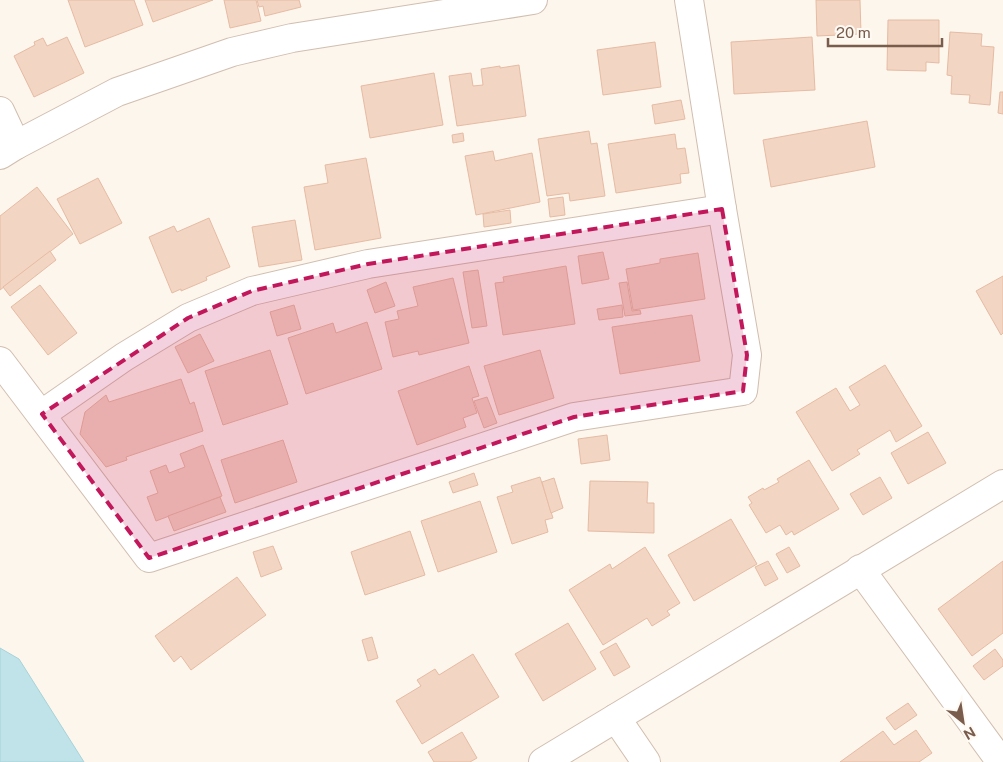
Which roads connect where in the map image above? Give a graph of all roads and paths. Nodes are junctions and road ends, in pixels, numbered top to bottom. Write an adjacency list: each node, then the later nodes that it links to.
1 (533, 0): 4 (street)
2 (689, 0): 5 (street)
3 (0, 112): 4 (street)
4 (8, 150)
5 (722, 209): 7 (street); 7 (street)
6 (0, 361): 7 (street)
7 (42, 414)
8 (1003, 484): 9 (street)
9 (860, 570): 10 (street); 13 (street)
10 (616, 718): 11 (street); 12 (street)
11 (543, 762)
12 (646, 762)
13 (1001, 762)

